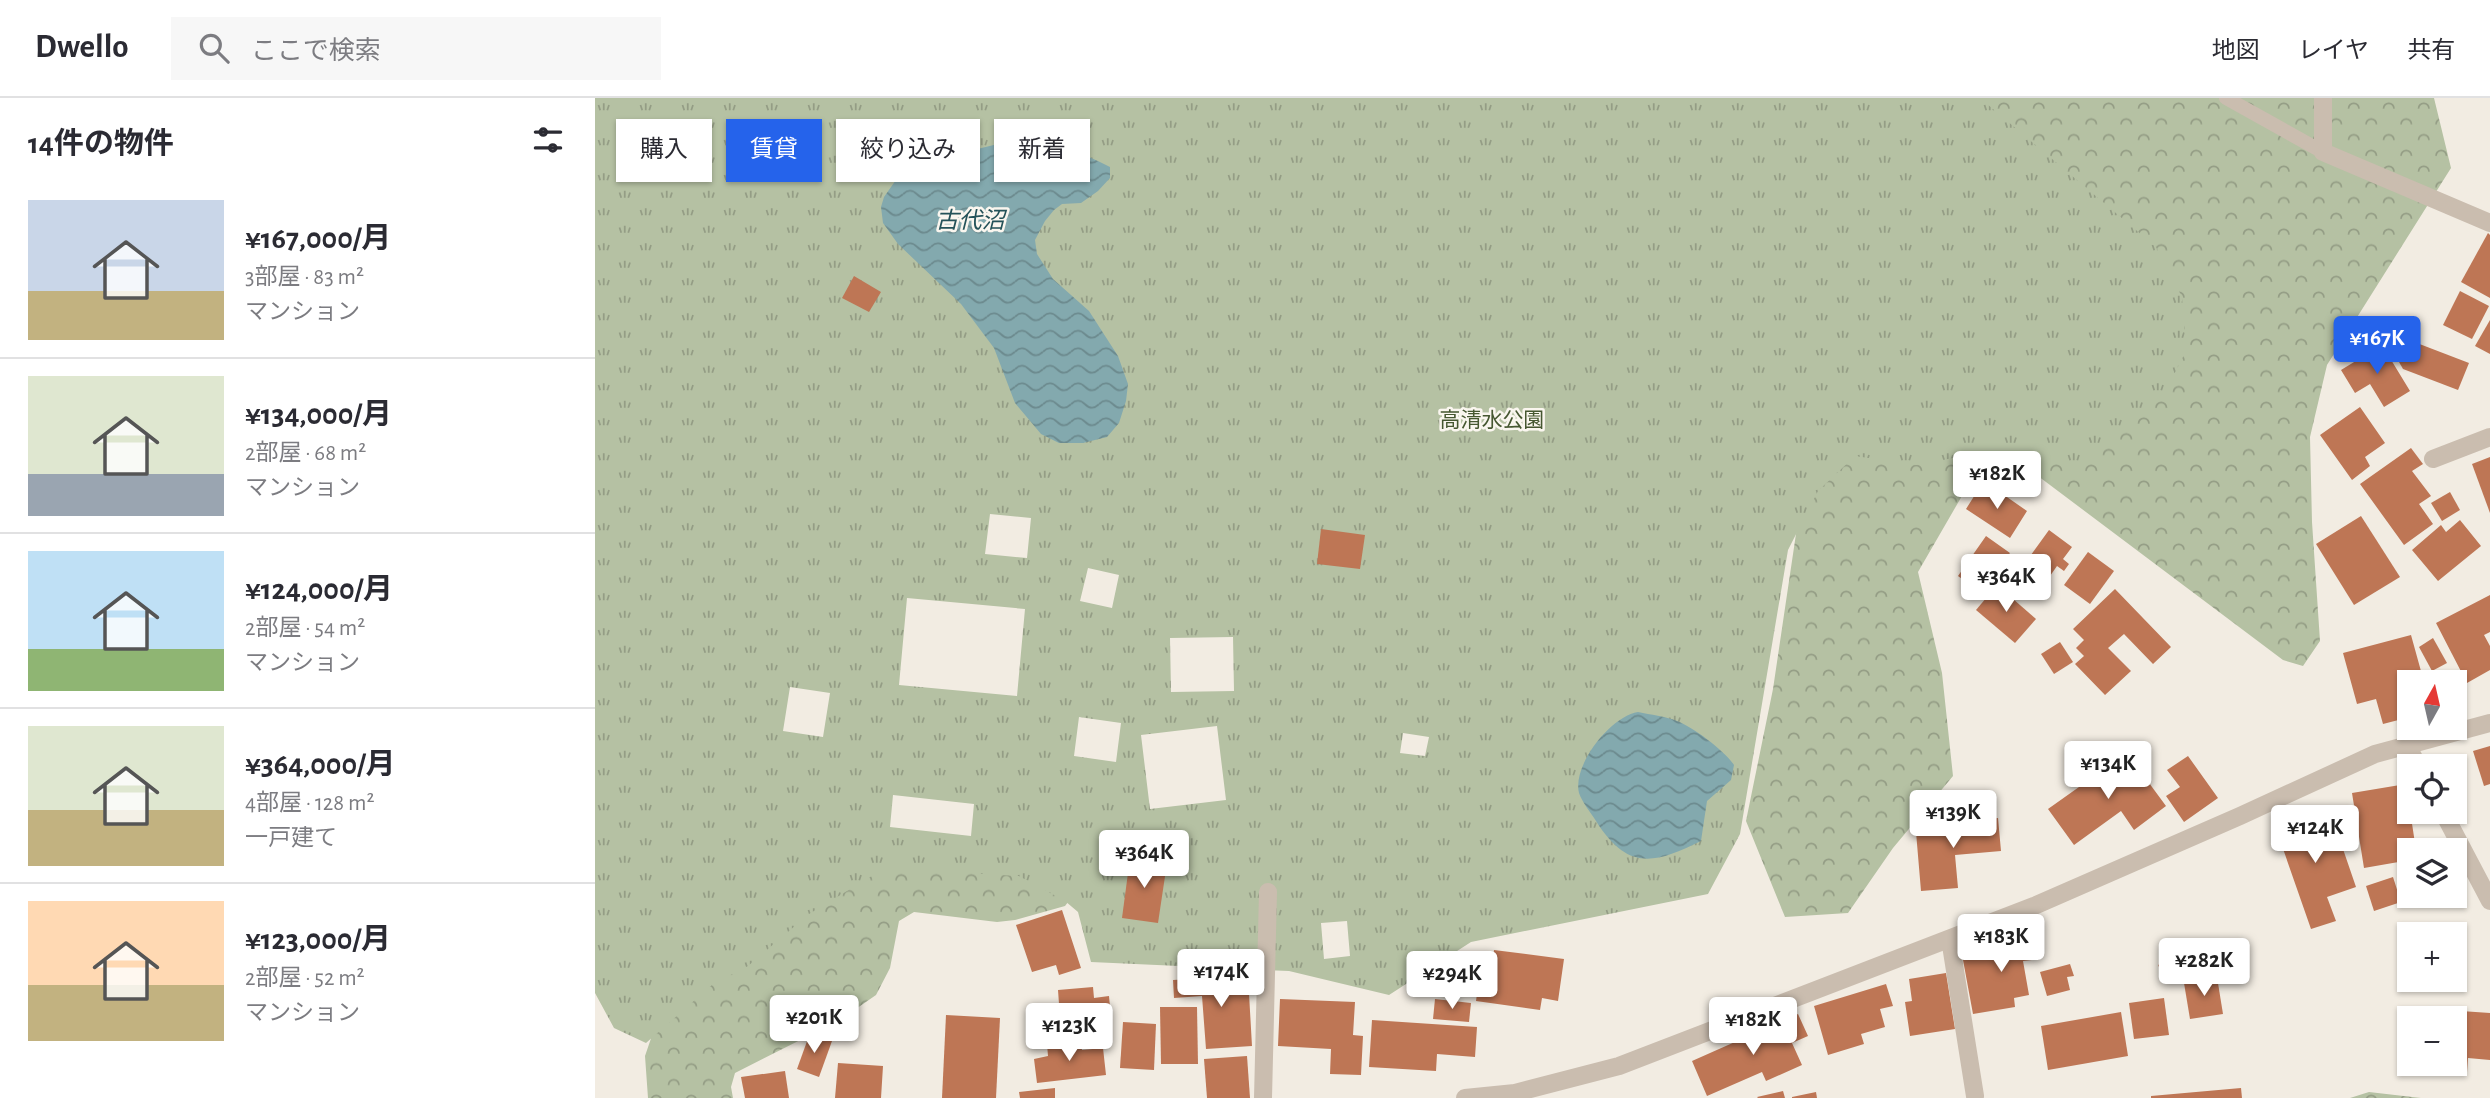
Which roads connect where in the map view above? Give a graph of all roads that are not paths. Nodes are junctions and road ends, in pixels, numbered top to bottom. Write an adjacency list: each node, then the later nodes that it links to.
1 (2226, 98): 3 (lane)
2 (2323, 98): 3 (street)
3 (2323, 152): 4 (street)
4 (2490, 223)
5 (2490, 437): 6 (street)
6 (2433, 459)
7 (2490, 723): 8 (street)
8 (2407, 745): 9 (street); 13 (street)
9 (2412, 754)
10 (2449, 824): 12 (street)
11 (1268, 892): 15 (street)
12 (2490, 901)
13 (1949, 939): 14 (street); 16 (street)
14 (1975, 1096)
15 (1263, 1098)
16 (1465, 1098)

